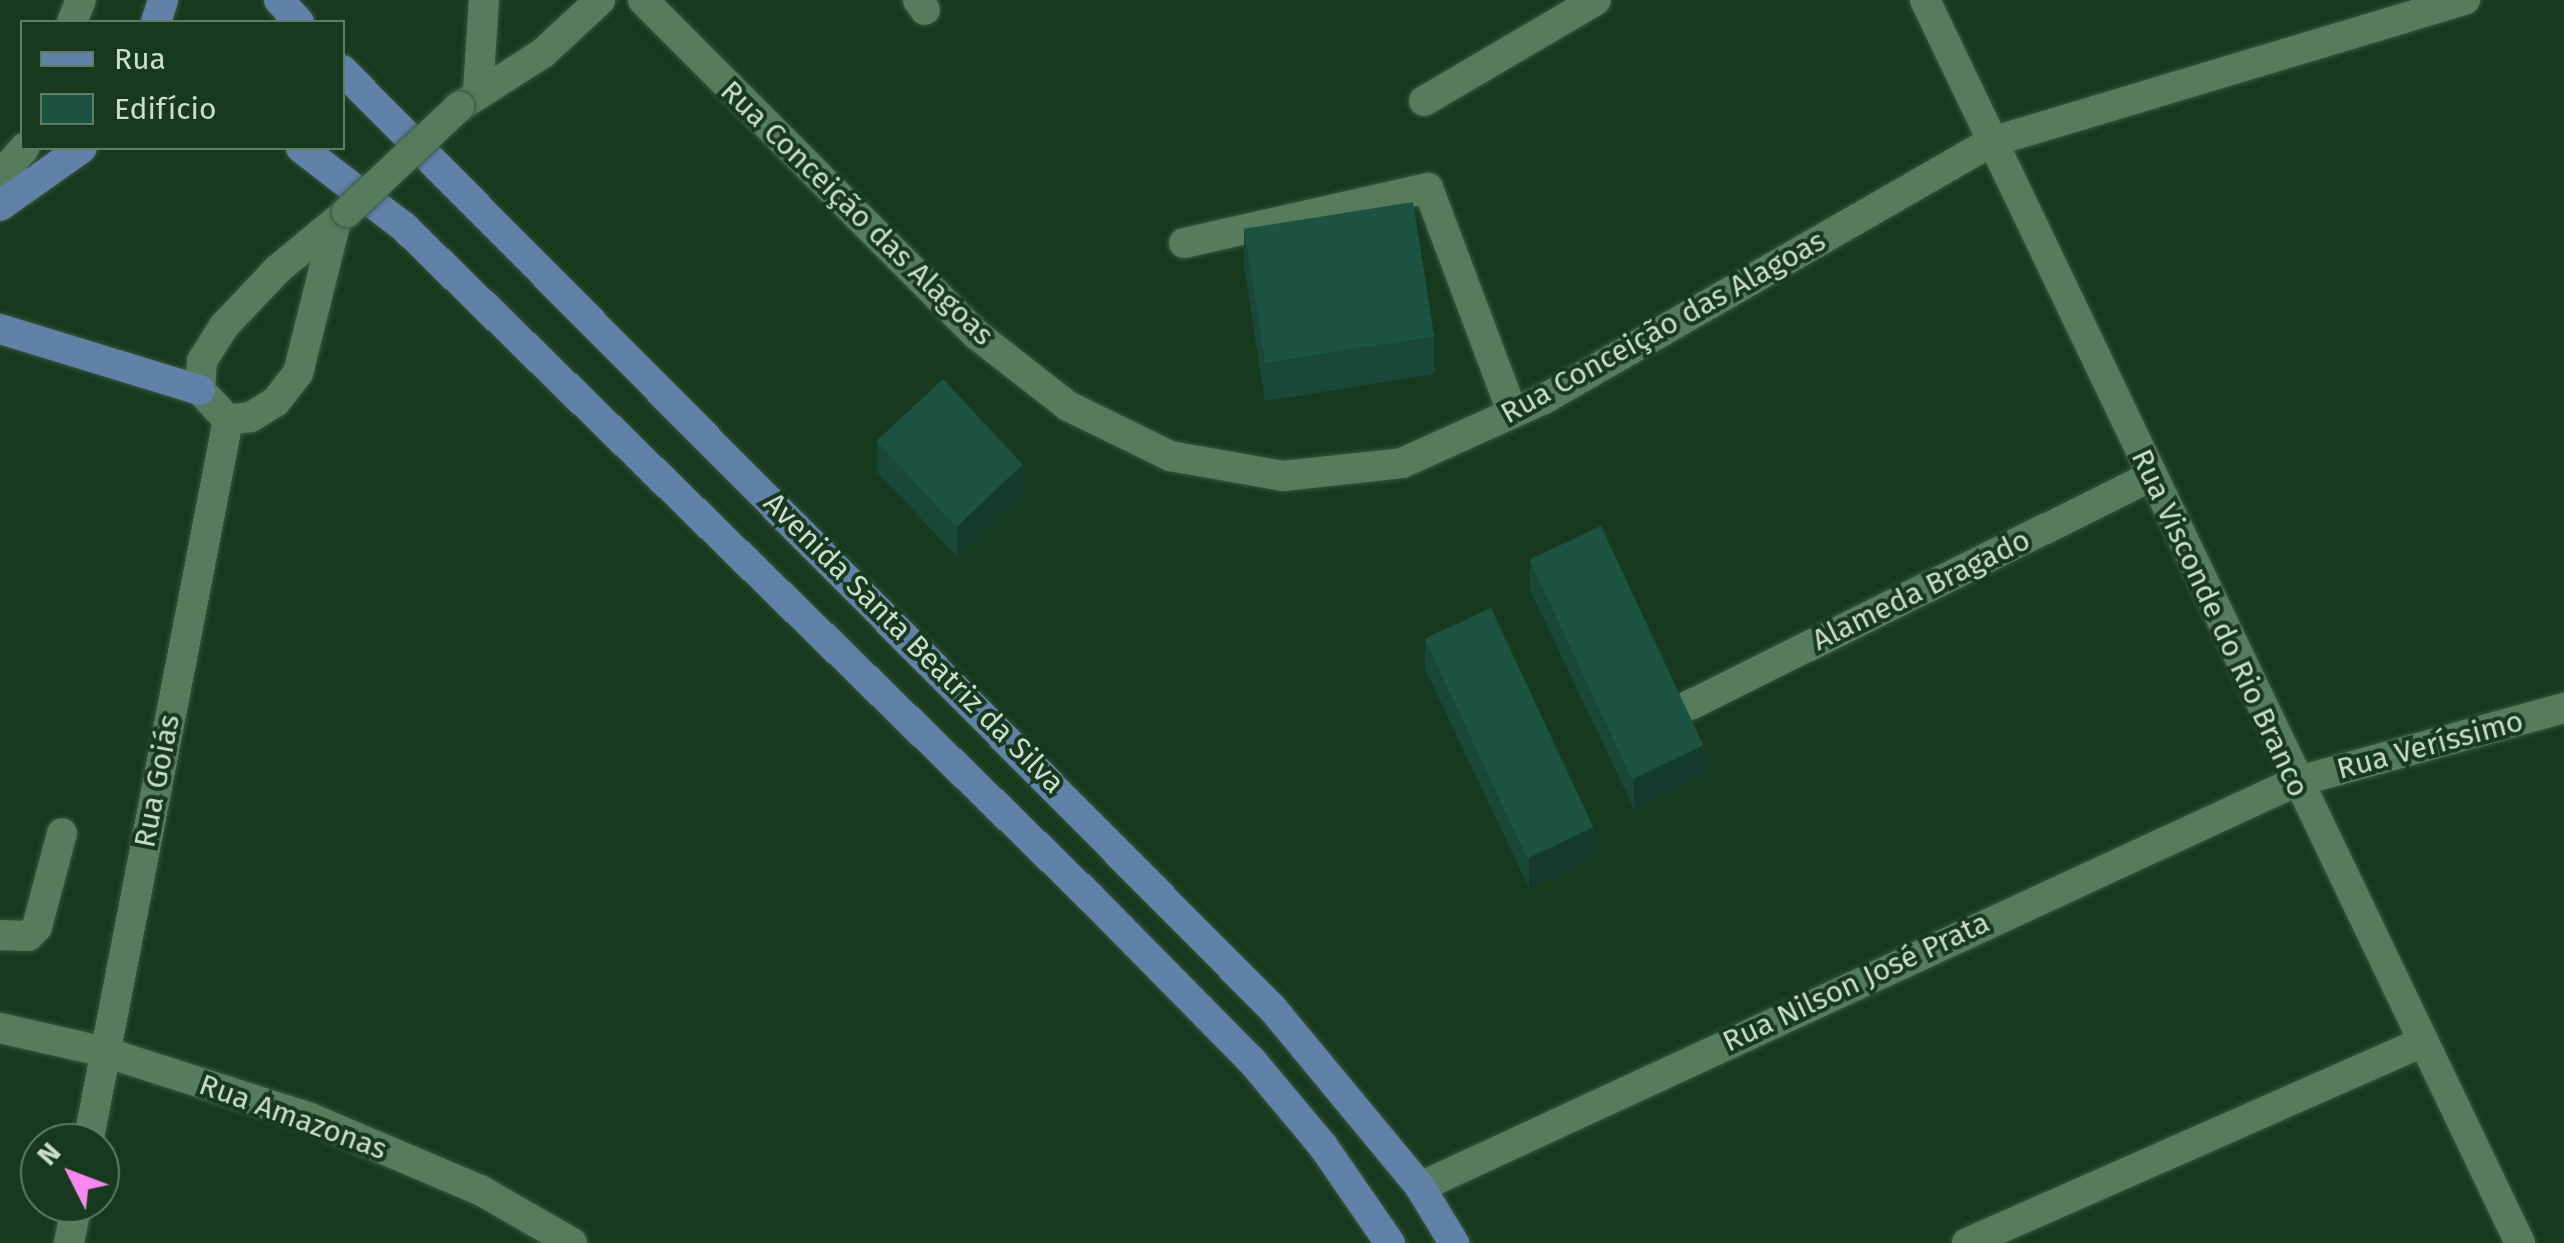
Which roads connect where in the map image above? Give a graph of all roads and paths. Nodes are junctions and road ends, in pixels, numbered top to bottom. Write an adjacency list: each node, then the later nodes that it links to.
1 (279, 0): 9 (main road)
2 (484, 0): 11 (street)
3 (600, 0): 11 (street)
4 (644, 0): 23 (street, Rua Conceição das Alagoas)
5 (1596, 0): 12 (street)
6 (1926, 0): 13 (street, Rua Visconde do Rio Branco)
7 (2465, 0): 8 (street, Rua Conceição das Alagoas)
8 (2358, 13): 13 (street, Rua Conceição das Alagoas)
9 (297, 20)
10 (345, 73): 35 (main road, Avenida Santa Beatriz da Silva)
11 (469, 100): 19 (street, bridge)
12 (1424, 101)
13 (1991, 142): 23 (street, Rua Conceição das Alagoas); 25 (street, Rua Visconde do Rio Branco)
14 (22, 150): 17 (street)
15 (79, 150): 18 (main road)
16 (304, 150): 37 (main road, Avenida Santa Beatriz da Silva)
17 (0, 176)
18 (0, 206)
19 (341, 218): 22 (street); 24 (street)
20 (1184, 243): 23 (street)
21 (0, 329): 22 (main road)
22 (200, 390): 24 (street)
23 (1512, 412)
24 (228, 420): 33 (street, Rua Goiás)
25 (2152, 476): 26 (street, Alameda Bragado); 28 (street, Rua Visconde do Rio Branco)
26 (1690, 705)
27 (2564, 708): 28 (street, Rua Veríssimo)
28 (2296, 782): 32 (street, Rua Visconde do Rio Branco); 35 (street, Rua Nilson José Prata)
29 (62, 833): 30 (street)
30 (0, 935)
31 (0, 1028): 33 (street, Rua Amazonas)
32 (2420, 1043): 39 (street); 40 (street, Rua Visconde do Rio Branco)
33 (105, 1052): 34 (street, Rua Goiás); 36 (street, Rua Amazonas)
34 (92, 1123)
35 (1420, 1187): 38 (main road, Avenida Santa Beatriz da Silva)
36 (572, 1243)
37 (1390, 1243)
38 (1454, 1243)
39 (1967, 1243)
40 (2520, 1243)

